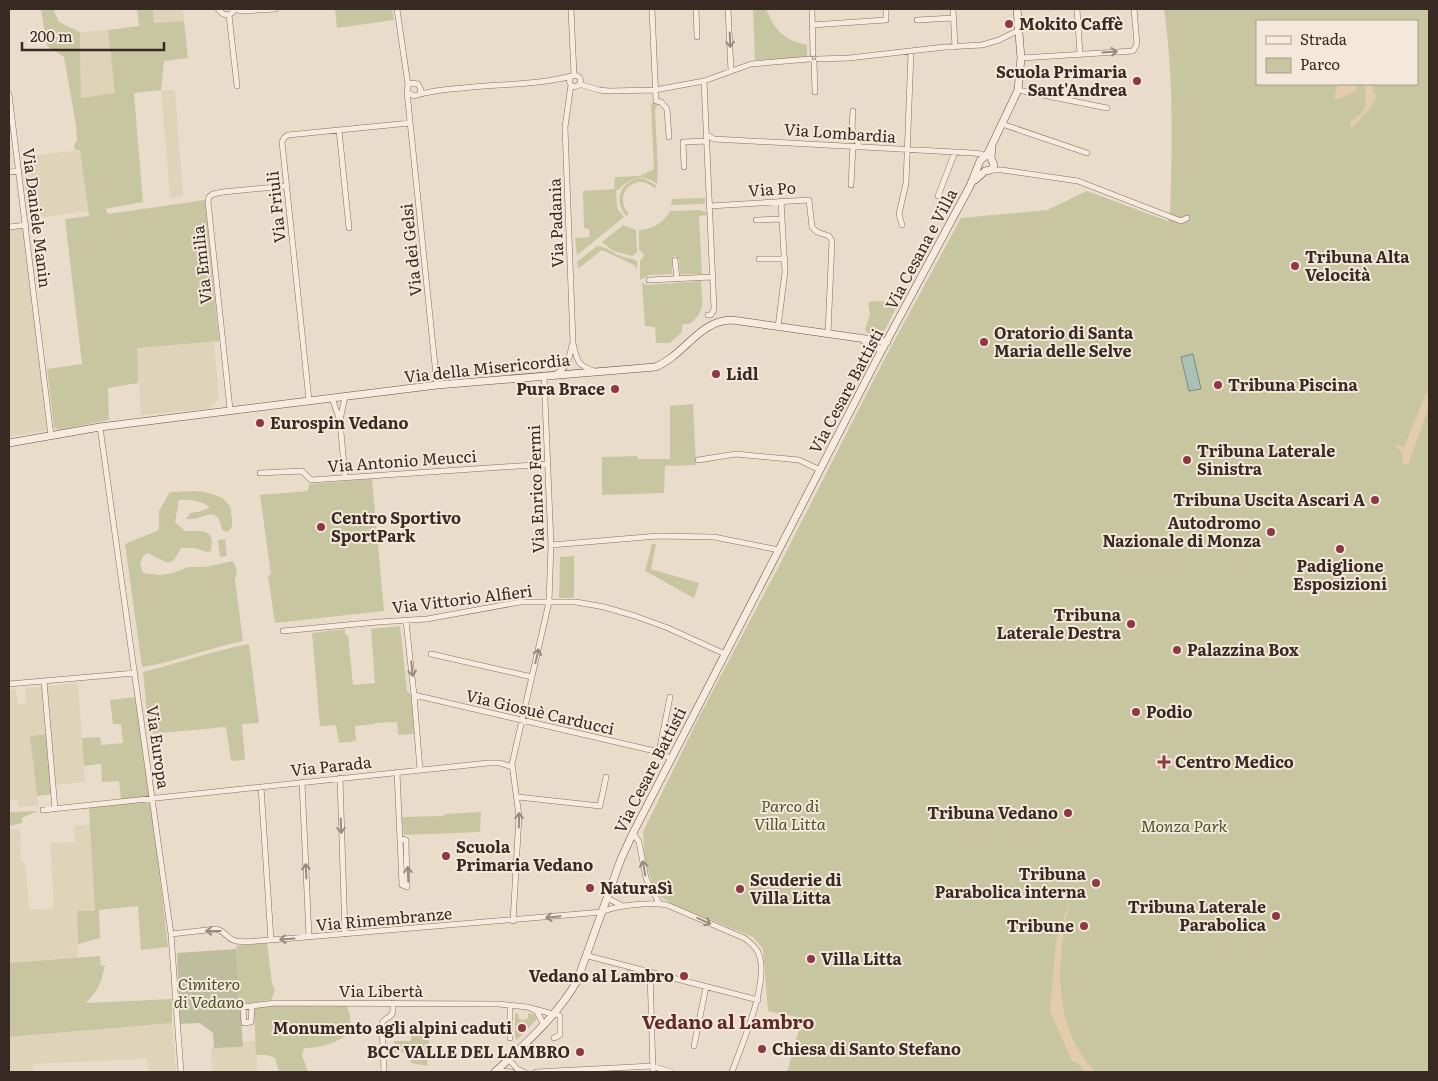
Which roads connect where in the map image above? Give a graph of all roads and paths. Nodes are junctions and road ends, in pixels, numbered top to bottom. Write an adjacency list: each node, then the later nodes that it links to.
1 (218, 9): 15 (street)
2 (234, 9): 3 (street); 15 (street)
3 (275, 9)
4 (397, 9): 26 (street)
5 (571, 9): 28 (street)
6 (652, 9): 34 (street)
7 (696, 9): 20 (street)
8 (728, 9): 27 (street, one-way to 27)
9 (812, 9): 18 (street)
10 (886, 9): 18 (street)
11 (953, 9): 16 (street)
12 (1017, 9): 19 (main road, Via Cesana e Villa)
13 (1078, 9): 23 (street)
14 (1134, 9): 23 (street, one-way to 14)
15 (229, 15): 32 (street)
16 (953, 18): 17 (street); 21 (street)
17 (917, 20)
18 (812, 25): 25 (street)
19 (1019, 30): 21 (street); 24 (main road, Via Cesana e Villa)
20 (697, 37)
21 (955, 47): 22 (street)
22 (910, 52): 25 (street); 51 (street)
23 (1080, 54): 24 (street)
24 (1021, 58): 35 (main road, Via Cesana e Villa)
25 (814, 59): 27 (street); 37 (street)
26 (406, 71): 30 (street); 31 (street, Via dei Gelsi)
27 (731, 71): 29 (street)
28 (575, 80): 33 (street); 34 (street); 81 (street, Via Padania)
29 (704, 81): 34 (street); 47 (street)
30 (418, 84): 31 (street); 33 (street); 39 (street)
31 (408, 85): 36 (street, Via dei Gelsi)
32 (237, 86)
33 (446, 89): 39 (street)
34 (656, 90): 48 (street)
35 (1018, 90): 40 (street); 45 (main road, Via Cesana e Villa)
36 (407, 92): 39 (street); 42 (street, Via dei Gelsi)
37 (815, 92)
38 (9, 94): 43 (street, Via Daniele Manin)
39 (417, 95): 42 (street)
40 (1107, 108)
41 (853, 111): 50 (street)
42 (409, 113): 44 (street, Via dei Gelsi)
43 (10, 117): 56 (street, Via Daniele Manin)
44 (410, 123): 46 (street, Via Friuli); 92 (street, Via dei Gelsi)
45 (1002, 124): 53 (street); 54 (main road, Via Cesana e Villa)
46 (339, 130): 59 (street, Via Friuli); 69 (street)
47 (707, 135): 49 (street); 50 (street, Via Lombardia)
48 (669, 137)
49 (707, 142): 55 (street); 62 (street)
50 (856, 146): 51 (street, Via Lombardia); 58 (street)
51 (908, 149): 52 (street, Via Lombardia); 67 (street)
52 (955, 152): 54 (street, Via Lombardia); 60 (street)
53 (1087, 153)
54 (987, 164): 63 (street, Via Lombardia); 77 (main road, Via Cesana e Villa)
55 (684, 168)
56 (19, 171): 57 (street); 66 (street, Via Daniele Manin)
57 (9, 172)
58 (851, 185)
59 (286, 186): 95 (street, Via Friuli); 96 (street, Via Emilia)
60 (938, 196)
61 (781, 201): 62 (street, Via Po); 64 (street); 79 (street, Via Po)
62 (710, 206): 73 (street)
63 (1188, 218)
64 (782, 219): 65 (street); 70 (street)
65 (756, 220)
66 (26, 225): 68 (street); 99 (street, Via Daniele Manin)
67 (902, 225)
68 (9, 227)
69 (349, 228)
70 (785, 258): 71 (street); 78 (street)
71 (759, 259)
72 (675, 260): 74 (street)
73 (712, 277): 74 (street); 76 (street)
74 (677, 278): 75 (street)
75 (649, 280)
76 (708, 315)
77 (896, 324): 82 (main road, Via Cesare Battisti)
78 (778, 326): 79 (main road, Via della Misericordia); 88 (main road, Via della Misericordia)
79 (828, 333): 80 (main road, Via della Misericordia)
80 (861, 338): 82 (main road, Via della Misericordia); 83 (main road, Via della Misericordia)
81 (573, 342): 85 (street, Via Padania); 86 (street, Via Padania)
82 (887, 342): 84 (main road, Via Cesare Battisti)
83 (870, 344): 84 (main road, Via della Misericordia); 87 (main road)
84 (882, 350): 87 (main road, Via Cesare Battisti)
85 (577, 357): 88 (street); 89 (street, Via Padania)
86 (569, 359): 89 (street); 90 (street, Via Padania)
87 (876, 361): 103 (main road, Via Cesare Battisti)
88 (595, 372): 89 (main road, Via della Misericordia)
89 (574, 373): 90 (main road, Via della Misericordia)
90 (556, 374): 91 (main road, Via della Misericordia)
91 (544, 375): 92 (main road, Via della Misericordia); 102 (street, Via Enrico Fermi)
92 (437, 385): 93 (main road, Via della Misericordia)
93 (345, 397): 94 (main road, Via della Misericordia); 97 (street)
94 (332, 398): 95 (main road, Via della Misericordia); 97 (street)
95 (309, 400): 96 (main road, Via della Misericordia)
96 (230, 409): 98 (main road, Via della Misericordia)
97 (340, 421): 105 (street)
98 (100, 427): 99 (main road, Via della Misericordia); 113 (street, Via Europa)
99 (51, 436): 100 (main road, Via della Misericordia)
100 (9, 443)
101 (698, 460): 103 (street, Via Cesare Battisti)
102 (548, 464): 105 (street, Via Antonio Meucci); 106 (street, Via Enrico Fermi)
103 (820, 470): 107 (main road, Via Cesare Battisti)
104 (260, 473): 105 (street, Via Antonio Meucci)
105 (345, 477)
106 (551, 545): 107 (street); 108 (street, Via Enrico Fermi)
107 (779, 550): 112 (main road, Via Cesare Battisti)
108 (549, 602): 109 (street, Via Vittorio Alfieri); 112 (street, Via Vittorio Alfieri); 114 (street, Via Enrico Fermi, one-way to 108)
109 (406, 621): 110 (street, Via Vittorio Alfieri); 117 (street, one-way to 117)
110 (283, 631)
111 (431, 654): 114 (street)
112 (725, 654): 121 (main road, Via Cesare Battisti)
113 (135, 672): 115 (street); 130 (street, Via Europa)
114 (532, 677): 119 (street, Via Enrico Fermi)
115 (44, 681): 116 (street); 131 (street)
116 (9, 684)
117 (414, 695): 119 (street, Via Giosuè Carducci); 123 (street)
118 (670, 697): 120 (street)
119 (522, 720): 120 (street, Via Giosuè Carducci); 122 (street, Via Enrico Fermi)
120 (659, 752): 121 (street, Via Giosuè Carducci)
121 (670, 760): 133 (main road, Via Cesare Battisti)
122 (512, 767): 123 (street, Via Parada); 129 (street)
123 (420, 770): 124 (street, Via Parada)
124 (397, 772): 126 (street, Via Parada); 134 (street)
125 (606, 777): 129 (street)
126 (340, 778): 127 (street, Via Parada); 141 (street, one-way to 141)
127 (302, 782): 128 (street, Via Parada); 142 (street, one-way to 127)
128 (261, 787): 130 (street, Via Parada); 143 (street)
129 (518, 797): 139 (street, one-way to 129)
130 (152, 798): 131 (street, Via Parada); 140 (street, Via Europa)
131 (55, 809): 132 (street, Via Parada)
132 (43, 810)
133 (633, 833): 135 (main road, Via Cesare Battisti); 136 (street, one-way to 133)
134 (400, 838): 134 (street, one-way to 134)
135 (606, 898): 137 (street); 138 (main road, Via Cesare Battisti)
136 (659, 903): 137 (street, Via Rimembranze); 147 (street, one-way to 147)
137 (626, 907): 138 (street, Via Rimembranze)
138 (602, 912): 139 (street, Via Rimembranze, one-way to 139); 144 (main road, Via Cesare Battisti)
139 (513, 921): 141 (street, Via Rimembranze)
140 (171, 934): 143 (street, Via Rimembranze, one-way to 140); 160 (street, Via Europa)
141 (344, 934): 142 (street, Via Rimembranze)
142 (309, 937): 143 (street, Via Rimembranze, one-way to 143)
143 (271, 940)
144 (588, 956): 145 (street); 152 (main road, Via Cesare Battisti)
145 (650, 972): 146 (street); 158 (street)
146 (706, 987): 147 (street); 156 (street)
147 (758, 1000): 166 (street)
148 (393, 1003): 149 (street, Via Libertà); 150 (street, Via Libertà); 161 (street)
149 (510, 1005): 151 (street, Via Libertà); 154 (street)
150 (252, 1006)
151 (527, 1007): 152 (street, Via Libertà); 153 (street)
152 (554, 1014): 153 (main road, Via Cesare Battisti); 155 (street)
153 (544, 1024): 157 (main road, Via Cesare Battisti)
154 (510, 1038)
155 (554, 1038)
156 (694, 1046)
157 (509, 1059): 159 (main road, Via Cesare Battisti); 163 (street)
158 (653, 1069): 164 (street); 165 (street)
159 (496, 1071): 162 (street)
160 (181, 1072)
161 (384, 1072)
162 (512, 1072)
163 (524, 1072)
164 (536, 1072)
165 (670, 1072)
166 (732, 1072)

